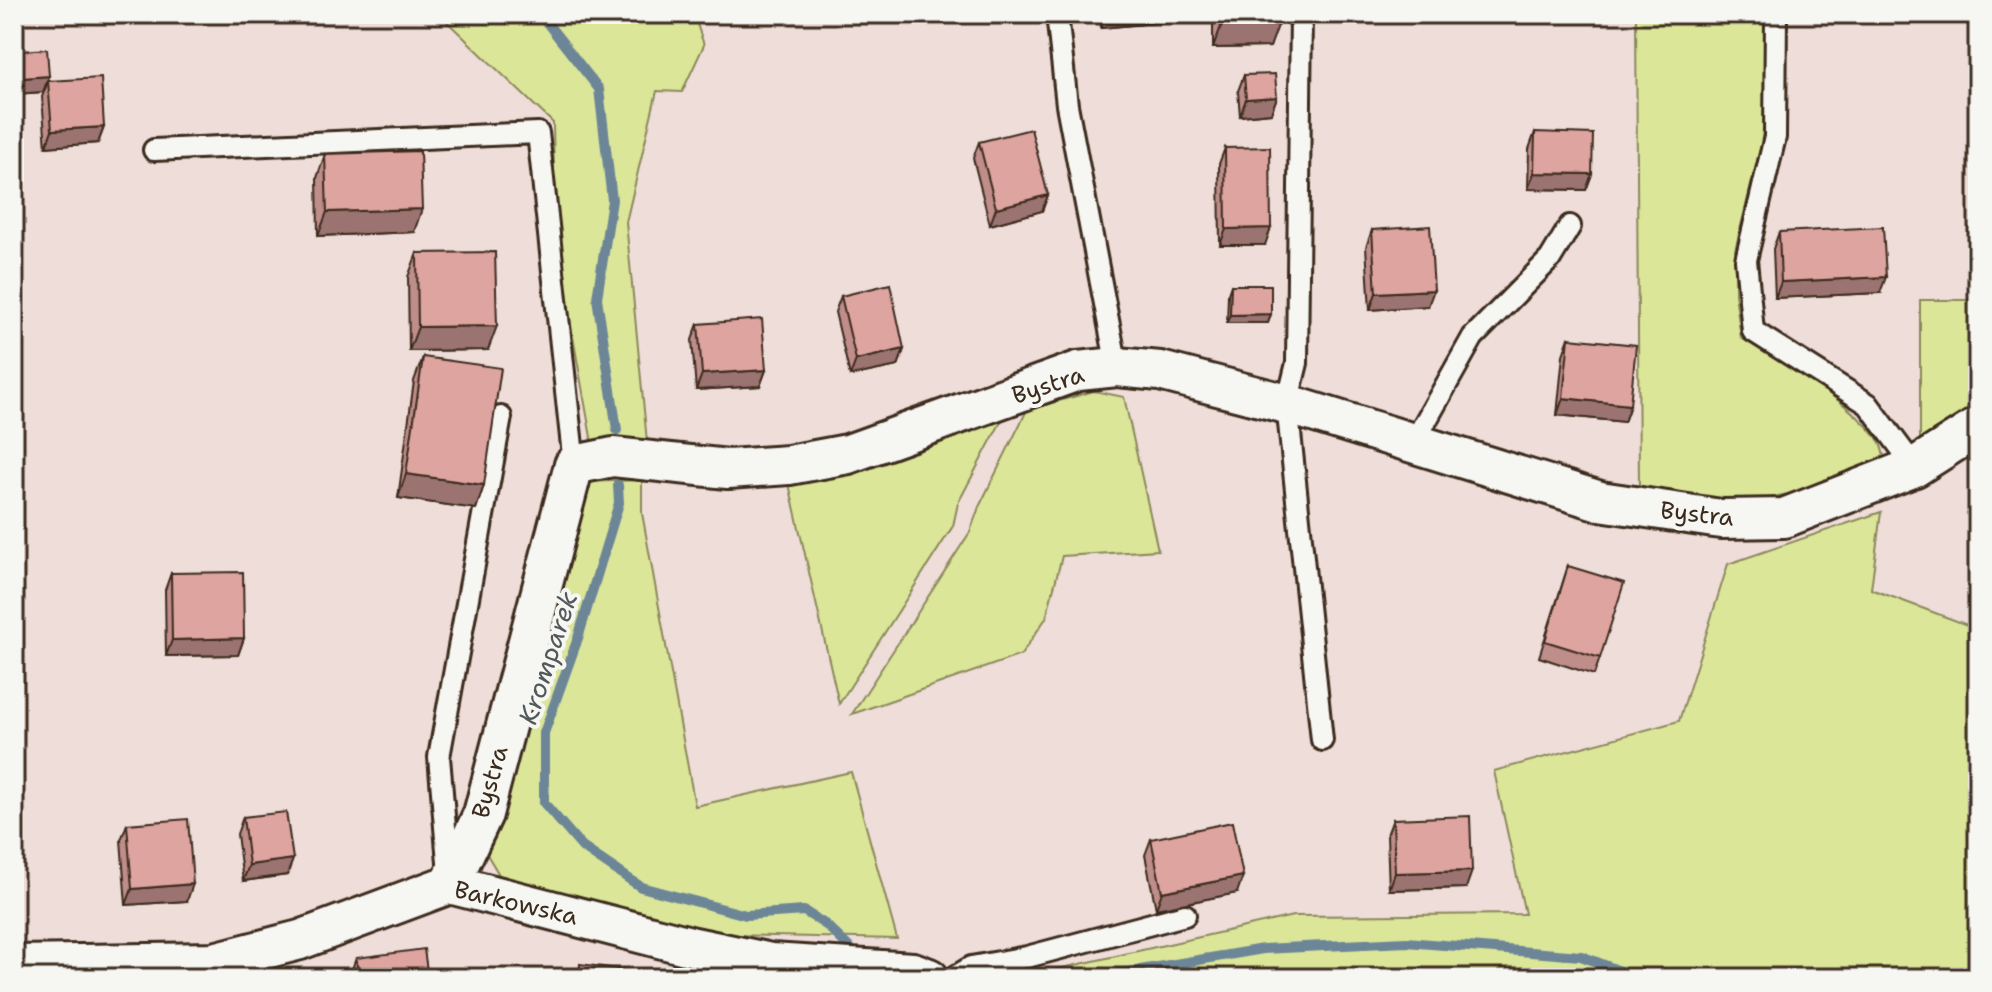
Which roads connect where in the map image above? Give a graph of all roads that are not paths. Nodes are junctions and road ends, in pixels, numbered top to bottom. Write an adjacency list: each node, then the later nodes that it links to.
1 (1057, 14): 6 (lane)
2 (1301, 14): 7 (lane)
3 (1776, 14): 12 (lane)
4 (154, 150): 11 (lane)
5 (1570, 226): 10 (lane)
6 (1117, 367): 7 (street, Bystra); 11 (street, Bystra)
7 (1287, 404): 10 (street, Bystra); 13 (lane)
8 (501, 417): 14 (lane)
9 (1978, 427): 12 (street, Bystra)
10 (1414, 442): 12 (street, Bystra)
11 (574, 465): 14 (street, Bystra)
12 (1915, 467)
13 (1322, 740)
14 (450, 884): 16 (street, Barkowska); 17 (street, Barkowska)
15 (1185, 915): 19 (lane)
16 (14, 965)
17 (770, 971): 18 (street, Barkowska)
18 (929, 978)
19 (953, 978)

